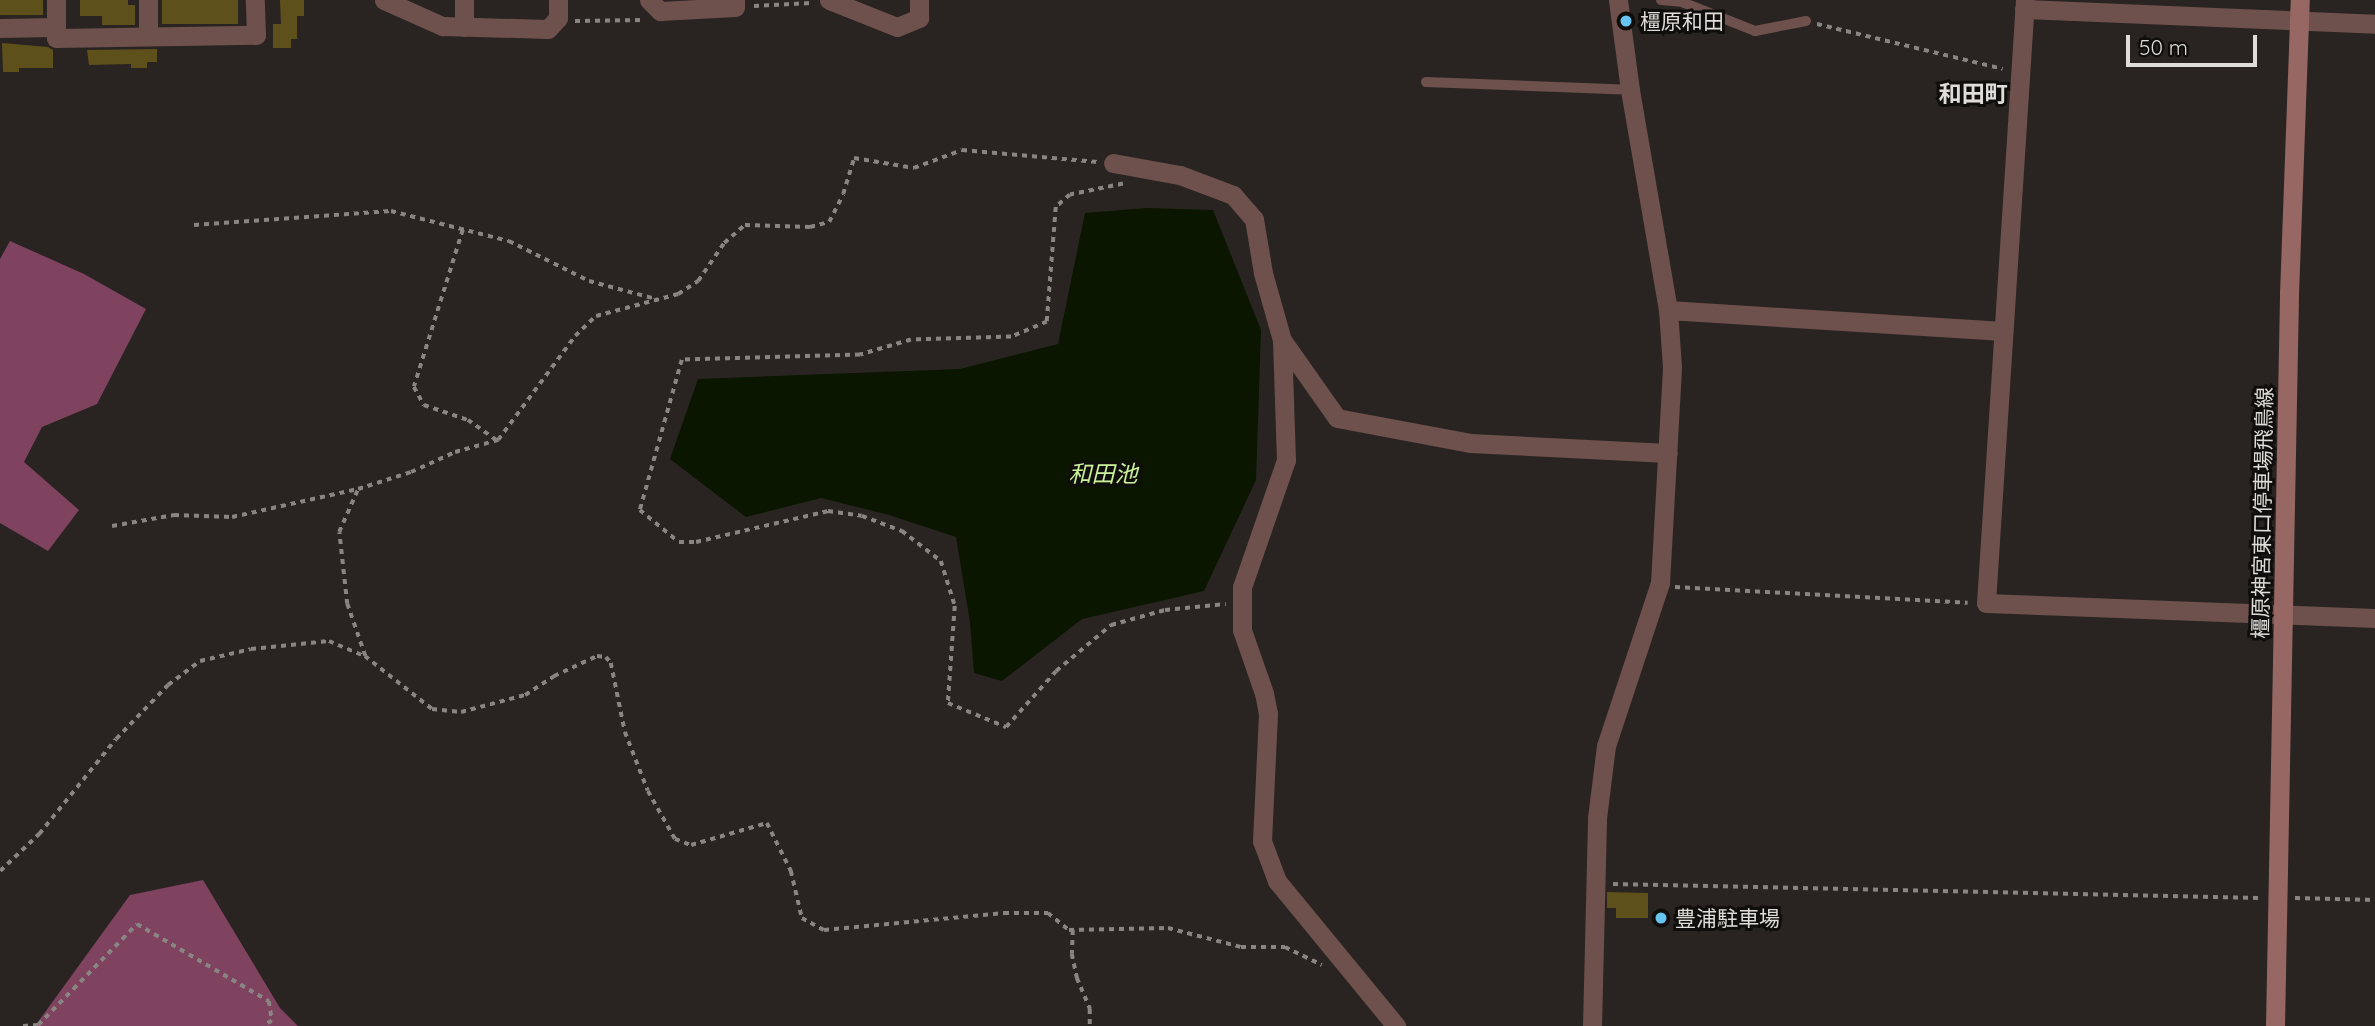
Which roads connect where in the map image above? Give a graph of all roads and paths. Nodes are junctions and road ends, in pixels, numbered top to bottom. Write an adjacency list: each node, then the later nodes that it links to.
1 (56, 0): 18 (street)
2 (148, 0): 21 (street)
3 (255, 0): 21 (street)
4 (384, 0): 19 (street)
5 (464, 0): 19 (street)
6 (919, 0): 10 (street)
7 (1618, 0): 24 (street)
8 (1661, 0): 15 (lane)
9 (2300, 0): 16 (main road, 橿原神宮東口停車場飛鳥線)
10 (828, 1): 11 (path)
11 (735, 4): 13 (street)
12 (2024, 4): 16 (street); 22 (street)
13 (654, 5): 14 (path)
14 (558, 9): 19 (street)
15 (1806, 21): 22 (path)
16 (2298, 21): 17 (street); 40 (main road, 橿原神宮東口停車場飛鳥線)
17 (2375, 24)
18 (56, 27): 20 (street); 21 (street)
19 (464, 27)
20 (0, 28)
21 (148, 36)
22 (2022, 74): 31 (street)
23 (1426, 82): 24 (lane)
24 (1630, 90): 30 (street)
25 (1113, 163): 29 (path); 32 (street)
26 (1135, 182): 38 (path)
27 (194, 225): 28 (path)
28 (463, 230): 29 (path); 33 (path)
29 (658, 299): 33 (path)
30 (1668, 310): 31 (street); 34 (street)
31 (2003, 331): 39 (street)
32 (1282, 340): 34 (street); 38 (street)
33 (498, 440): 35 (path)
34 (1668, 453): 37 (street)
35 (358, 489): 36 (path); 42 (path)
36 (113, 526)
37 (1660, 583): 39 (path); 44 (street)
38 (1242, 603): 52 (street)
39 (1986, 604): 40 (street)
40 (2283, 615): 41 (street); 45 (main road, 橿原神宮東口停車場飛鳥線)
41 (2375, 618)
42 (365, 656): 43 (path); 47 (path)
43 (0, 871)
44 (1593, 888): 45 (path); 53 (street)
45 (2279, 898): 46 (path); 54 (main road, 橿原神宮東口停車場飛鳥線)
46 (2375, 900)
47 (1073, 930): 48 (path); 51 (path)
48 (1330, 969)
49 (23, 1026): 50 (path)
50 (263, 1026)
51 (1090, 1026)
52 (1396, 1026)
53 (1592, 1026)
54 (2275, 1026)

